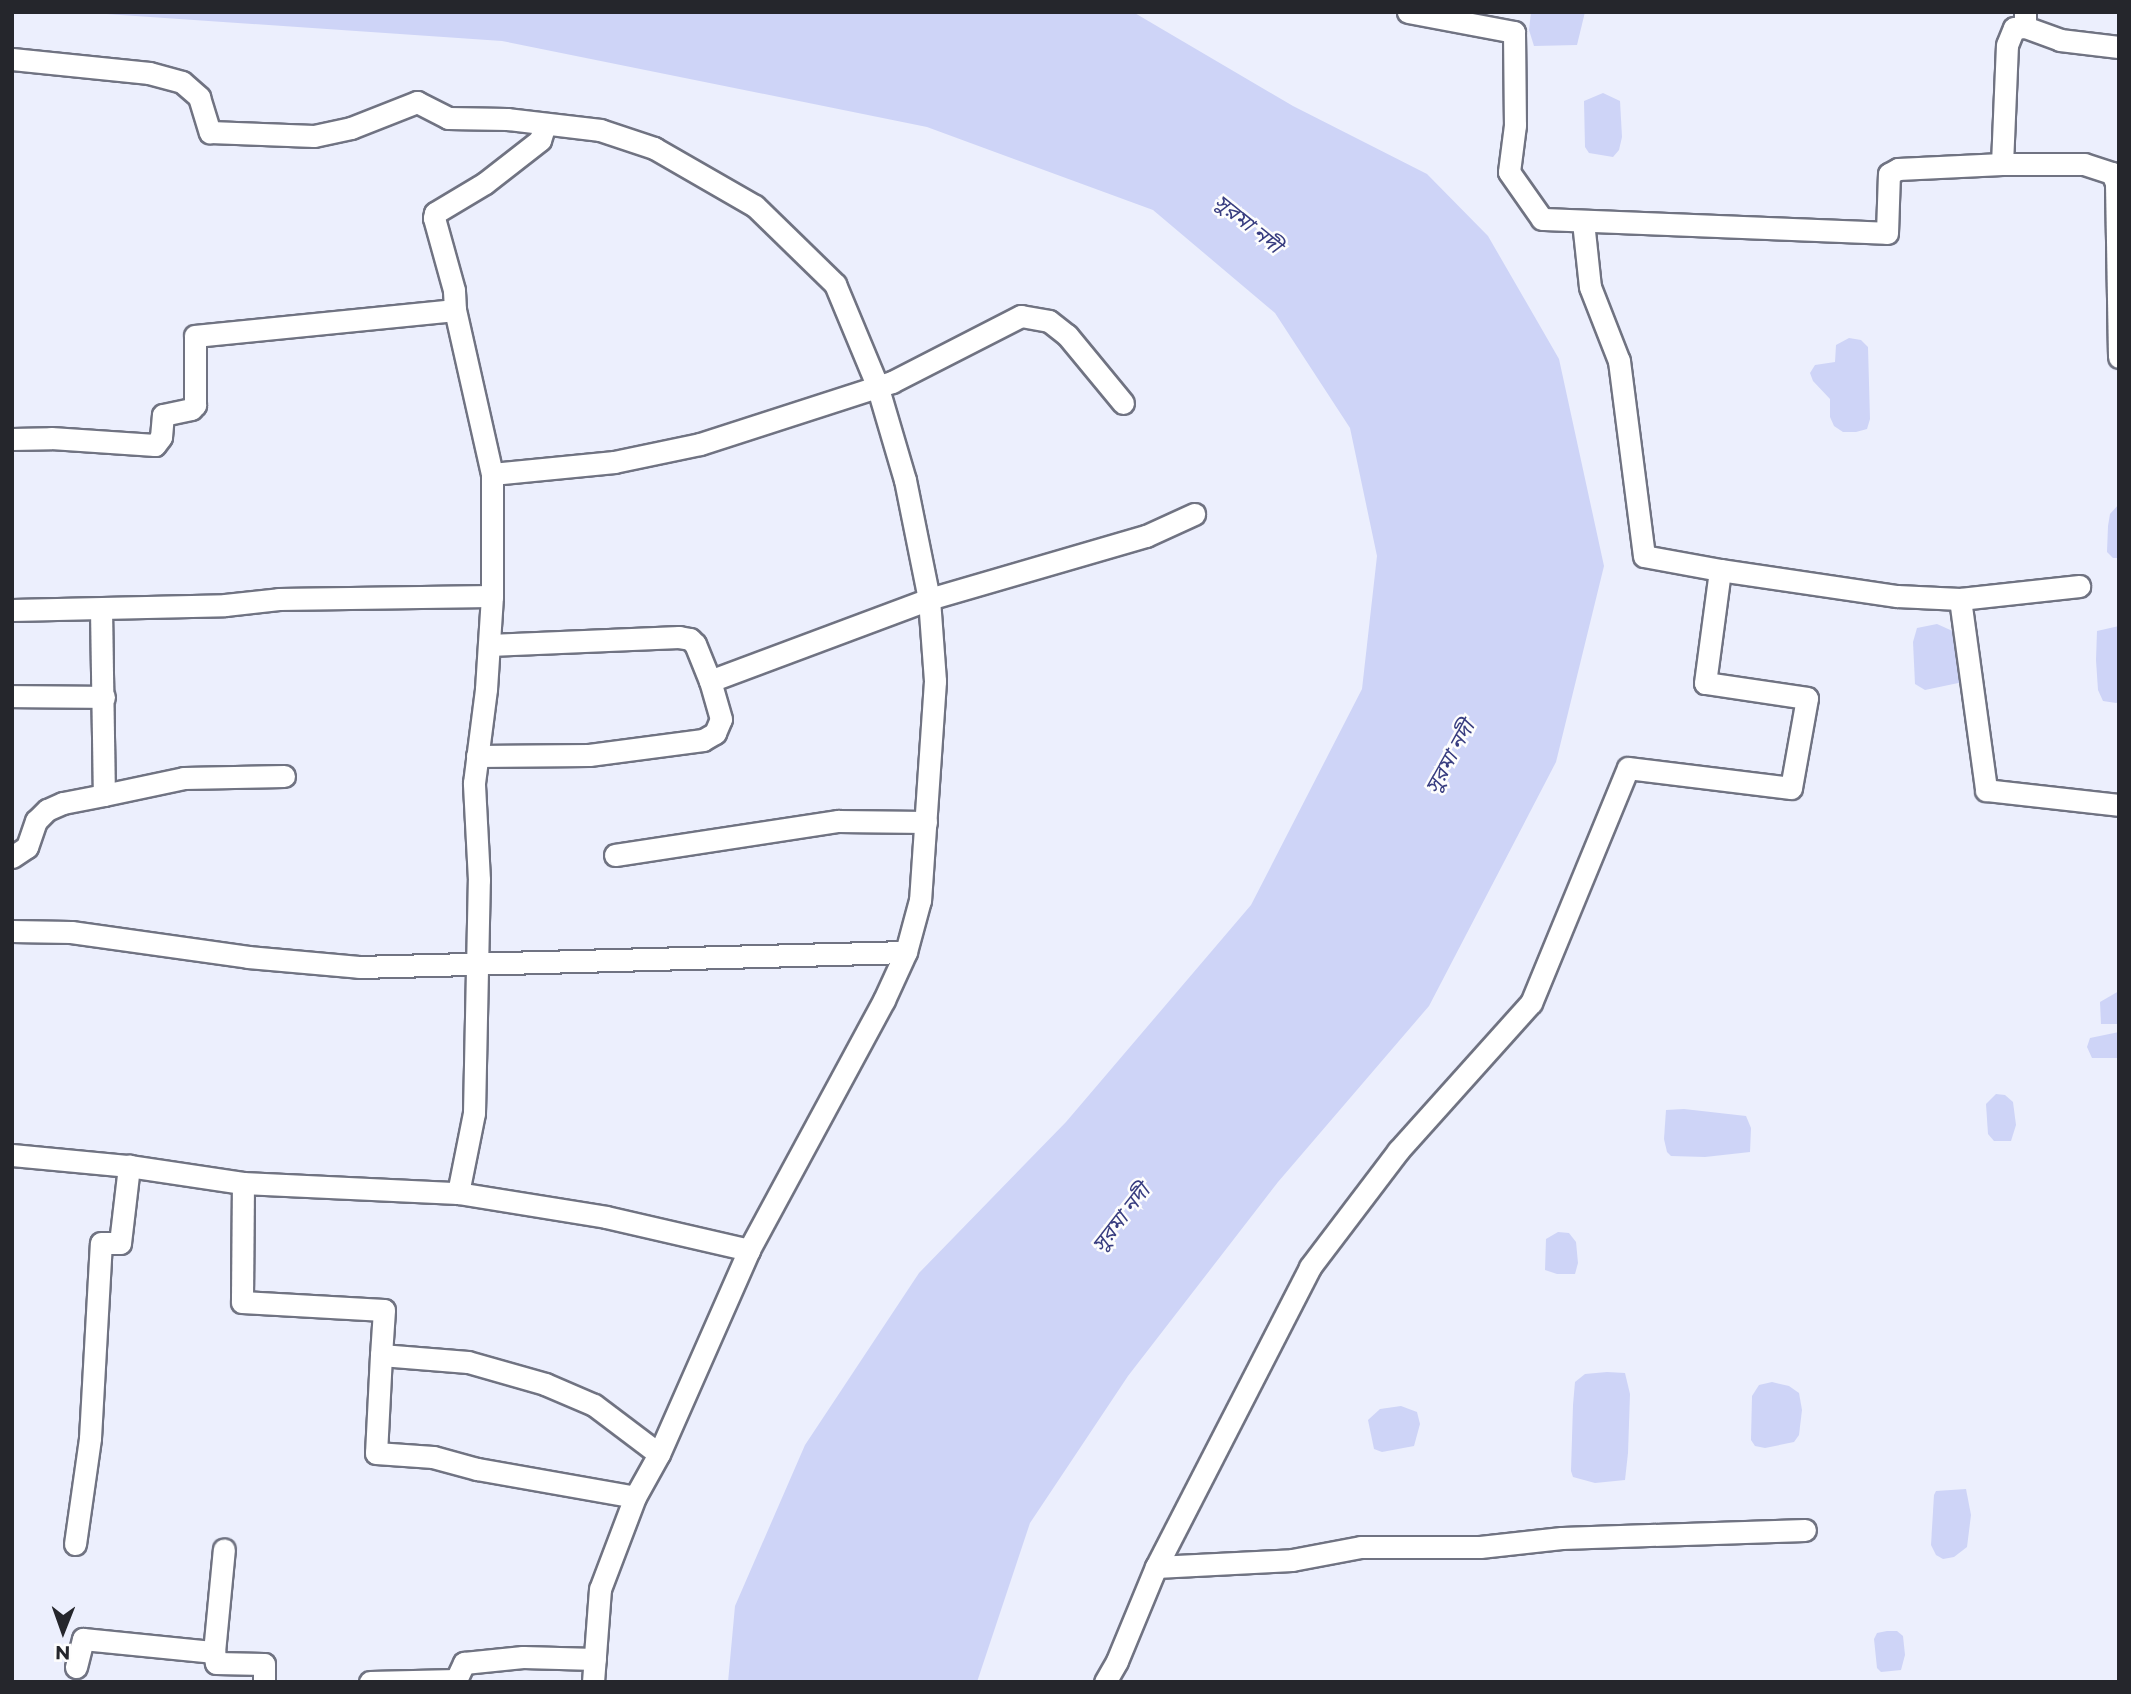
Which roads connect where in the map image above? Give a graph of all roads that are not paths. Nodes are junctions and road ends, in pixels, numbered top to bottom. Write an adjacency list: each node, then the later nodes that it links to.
1 (1408, 12): 2 (street)
2 (1449, 15): 8 (street)
3 (2025, 19): 4 (street); 7 (street)
4 (2119, 47)
5 (12, 59): 6 (street)
6 (545, 125): 9 (street); 11 (street)
7 (2002, 164): 8 (street); 10 (street)
8 (1583, 221): 16 (street)
9 (455, 310): 13 (street); 14 (street)
10 (2119, 357)
11 (877, 385): 12 (street); 14 (street); 19 (street)
12 (1123, 403)
13 (12, 439)
14 (492, 474): 18 (street)
15 (1195, 514): 19 (street)
16 (1720, 570): 20 (street); 48 (street)
17 (2079, 586): 20 (street)
18 (492, 596): 21 (street); 23 (street)
19 (929, 598): 24 (street); 31 (street)
20 (1960, 599): 30 (street)
21 (101, 609): 22 (street); 26 (street)
22 (12, 610)
23 (489, 645): 24 (street); 27 (street)
24 (710, 681): 27 (street)
25 (12, 696): 26 (street)
26 (104, 697): 29 (street)
27 (477, 756): 36 (street)
28 (284, 776): 29 (street)
29 (104, 795): 33 (street)
30 (2119, 804)
31 (926, 822): 32 (street); 35 (street)
32 (615, 855)
33 (12, 857)
34 (12, 931): 36 (street)
35 (906, 953): 36 (street); 41 (street)
36 (479, 966): 40 (street)
37 (12, 1155): 38 (street)
38 (129, 1166): 39 (street); 46 (street)
39 (243, 1183): 40 (street); 42 (street)
40 (458, 1193): 41 (street)
41 (749, 1250): 43 (street)
42 (381, 1355): 43 (street); 44 (street)
43 (659, 1454): 44 (street)
44 (635, 1497): 50 (street)
45 (1805, 1530): 48 (street)
46 (75, 1544)
47 (224, 1549): 49 (street)
48 (1156, 1567): 55 (street)
49 (214, 1652): 51 (street); 52 (street)
50 (595, 1659): 53 (street); 54 (street)
51 (76, 1667)
52 (264, 1682)
53 (370, 1682)
54 (593, 1682)
55 (1105, 1682)

